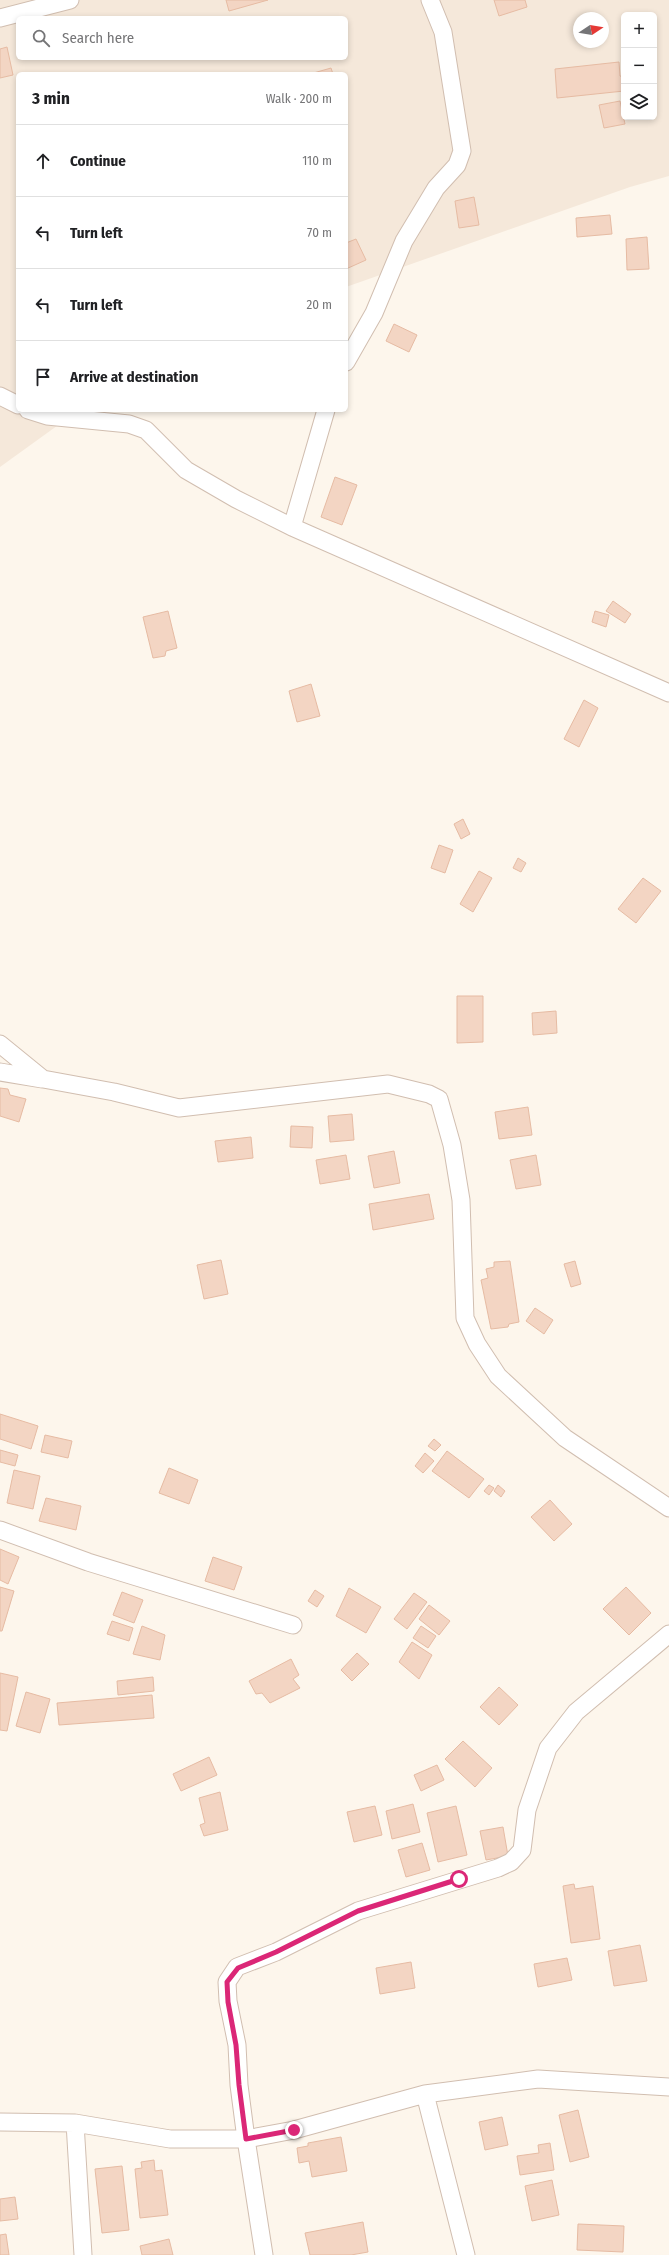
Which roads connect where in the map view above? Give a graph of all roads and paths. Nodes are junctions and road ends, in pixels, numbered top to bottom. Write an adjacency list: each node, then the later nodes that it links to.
1 (70, 0): 3 (street)
2 (430, 0): 4 (street)
3 (0, 18)
4 (348, 358)
5 (0, 396): 6 (street)
6 (16, 404)
7 (34, 412): 9 (street)
8 (325, 412): 9 (street)
9 (292, 527): 10 (street)
10 (669, 693)
11 (0, 1044): 13 (street)
12 (0, 1072): 13 (street)
13 (43, 1079): 14 (street)
14 (669, 1508)
15 (0, 1530): 16 (street)
16 (293, 1625)
17 (669, 1634): 22 (street)
18 (669, 2087): 19 (street)
19 (425, 2094): 22 (street); 25 (street)
20 (0, 2122): 21 (street)
21 (75, 2123): 22 (street); 23 (street)
22 (246, 2139): 24 (street)
23 (83, 2255)
24 (264, 2255)
25 (466, 2255)

